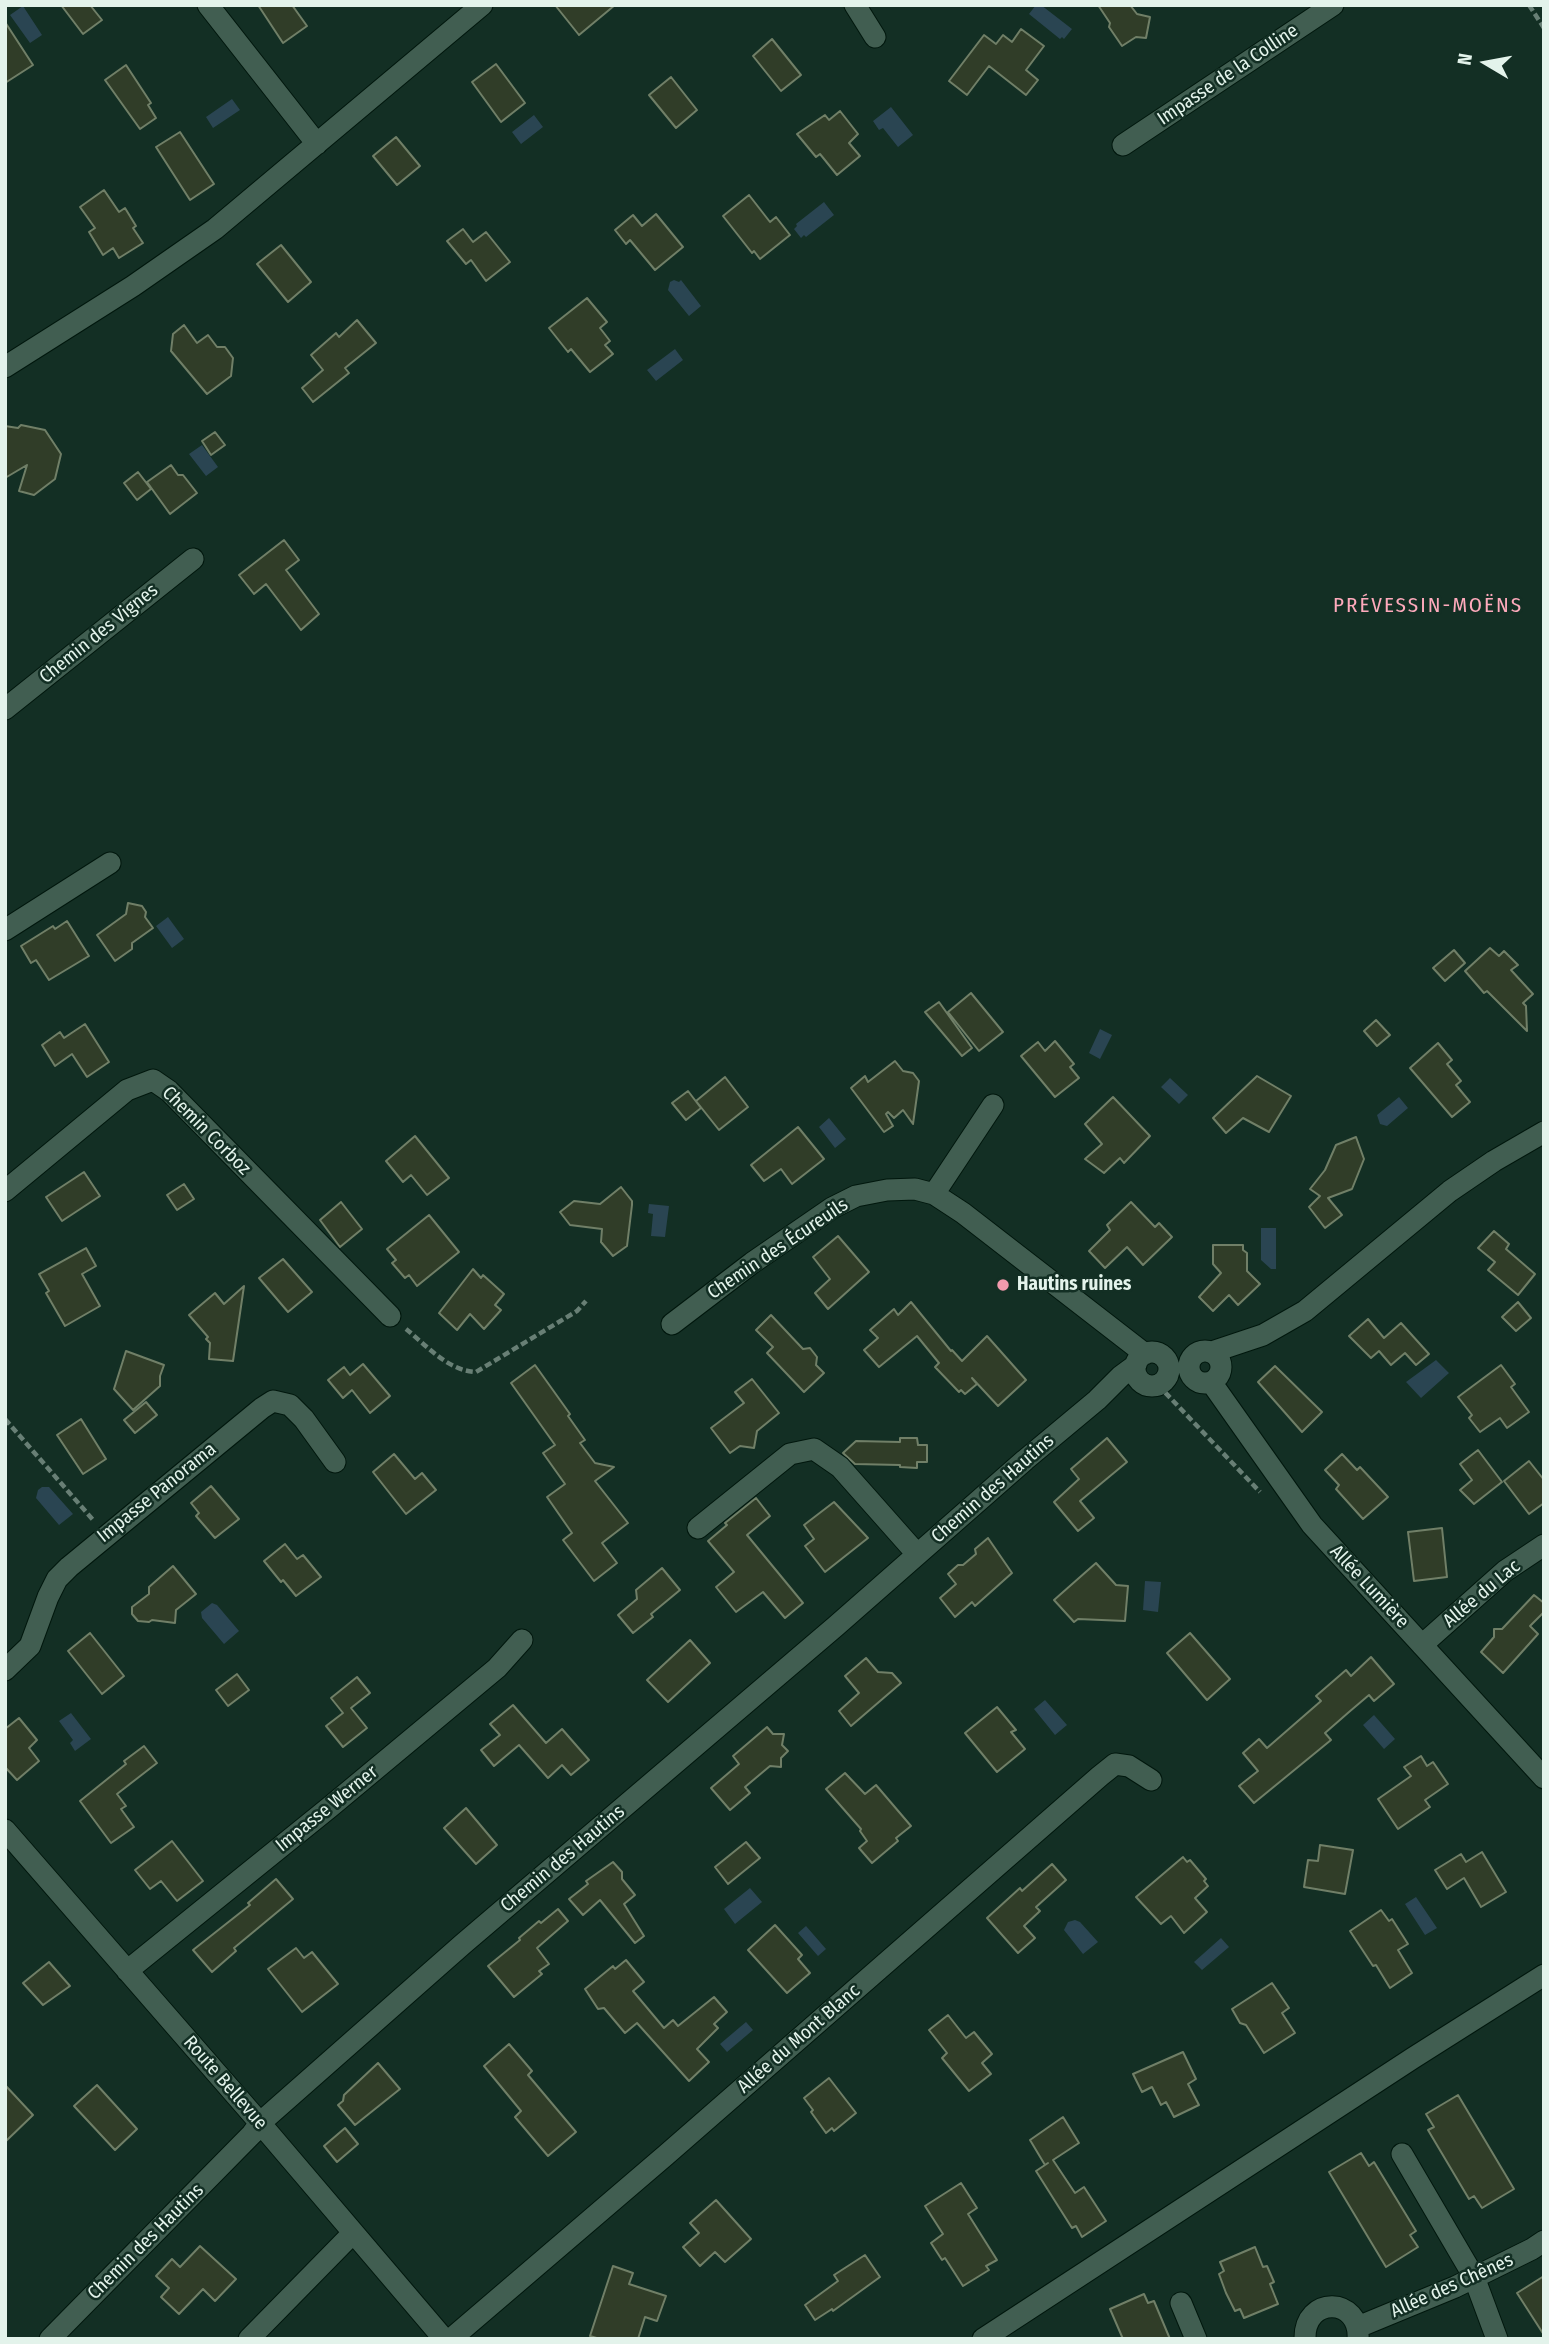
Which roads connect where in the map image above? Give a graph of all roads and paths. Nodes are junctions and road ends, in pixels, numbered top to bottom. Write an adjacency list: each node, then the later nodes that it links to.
1 (208, 5): 8 (street)
2 (482, 5): 8 (street)
3 (855, 5): 7 (street)
4 (1334, 5): 9 (street, Impasse de la Colline)
5 (1529, 5): 6 (path)
6 (1544, 27)
7 (875, 37)
8 (317, 144): 10 (street)
9 (1124, 145)
10 (5, 367)
11 (193, 559): 12 (street, Chemin des Vignes)
12 (5, 709)
13 (110, 863): 14 (street)
14 (5, 930)
15 (993, 1105): 18 (street)
16 (1544, 1132): 23 (street, Chemin des Hautins)
17 (5, 1191): 20 (street, Chemin Corboz)
18 (933, 1194): 21 (street, Chemin des Écureuils); 22 (street, Chemin des Écureuils)
19 (586, 1301): 20 (path)
20 (390, 1316)
21 (672, 1324)
22 (1151, 1371): 23 (street, Chemin des Hautins); 23 (street, Chemin des Hautins); 26 (path); 30 (street, Chemin des Hautins)
23 (1210, 1371): 32 (street, Allée Lumière)
24 (5, 1419): 28 (path)
25 (335, 1462): 28 (street, Impasse Panorama)
26 (1266, 1499)
27 (698, 1528): 30 (street)
28 (105, 1536): 33 (street, Impasse Panorama)
29 (1544, 1545): 32 (street, Allée du Lac)
30 (917, 1554): 39 (street, Chemin des Hautins)
31 (523, 1640): 37 (street, Impasse Werner)
32 (1422, 1644): 34 (street, Allée Lumière)
33 (5, 1670)
34 (1544, 1778)
35 (1151, 1780): 49 (street, Allée du Mont Blanc)
36 (5, 1830): 37 (street, Route Bellevue)
37 (127, 1972): 39 (street, Route Bellevue)
38 (1544, 1975): 50 (street)
39 (260, 2123): 41 (street, Route Bellevue); 46 (street, Chemin des Hautins)
40 (1402, 2154): 43 (street)
41 (353, 2233): 47 (street); 48 (street, Route Bellevue)
42 (1544, 2241): 43 (street, Allée des Chênes)
43 (1474, 2277): 45 (street, Allée des Chênes); 53 (street)
44 (1181, 2303): 51 (street)
45 (1358, 2333): 52 (street, Allée des Chênes)
46 (50, 2339)
47 (249, 2339)
48 (444, 2339)
49 (451, 2339)
50 (983, 2339)
51 (1196, 2339)
52 (1305, 2339)
53 (1497, 2339)

